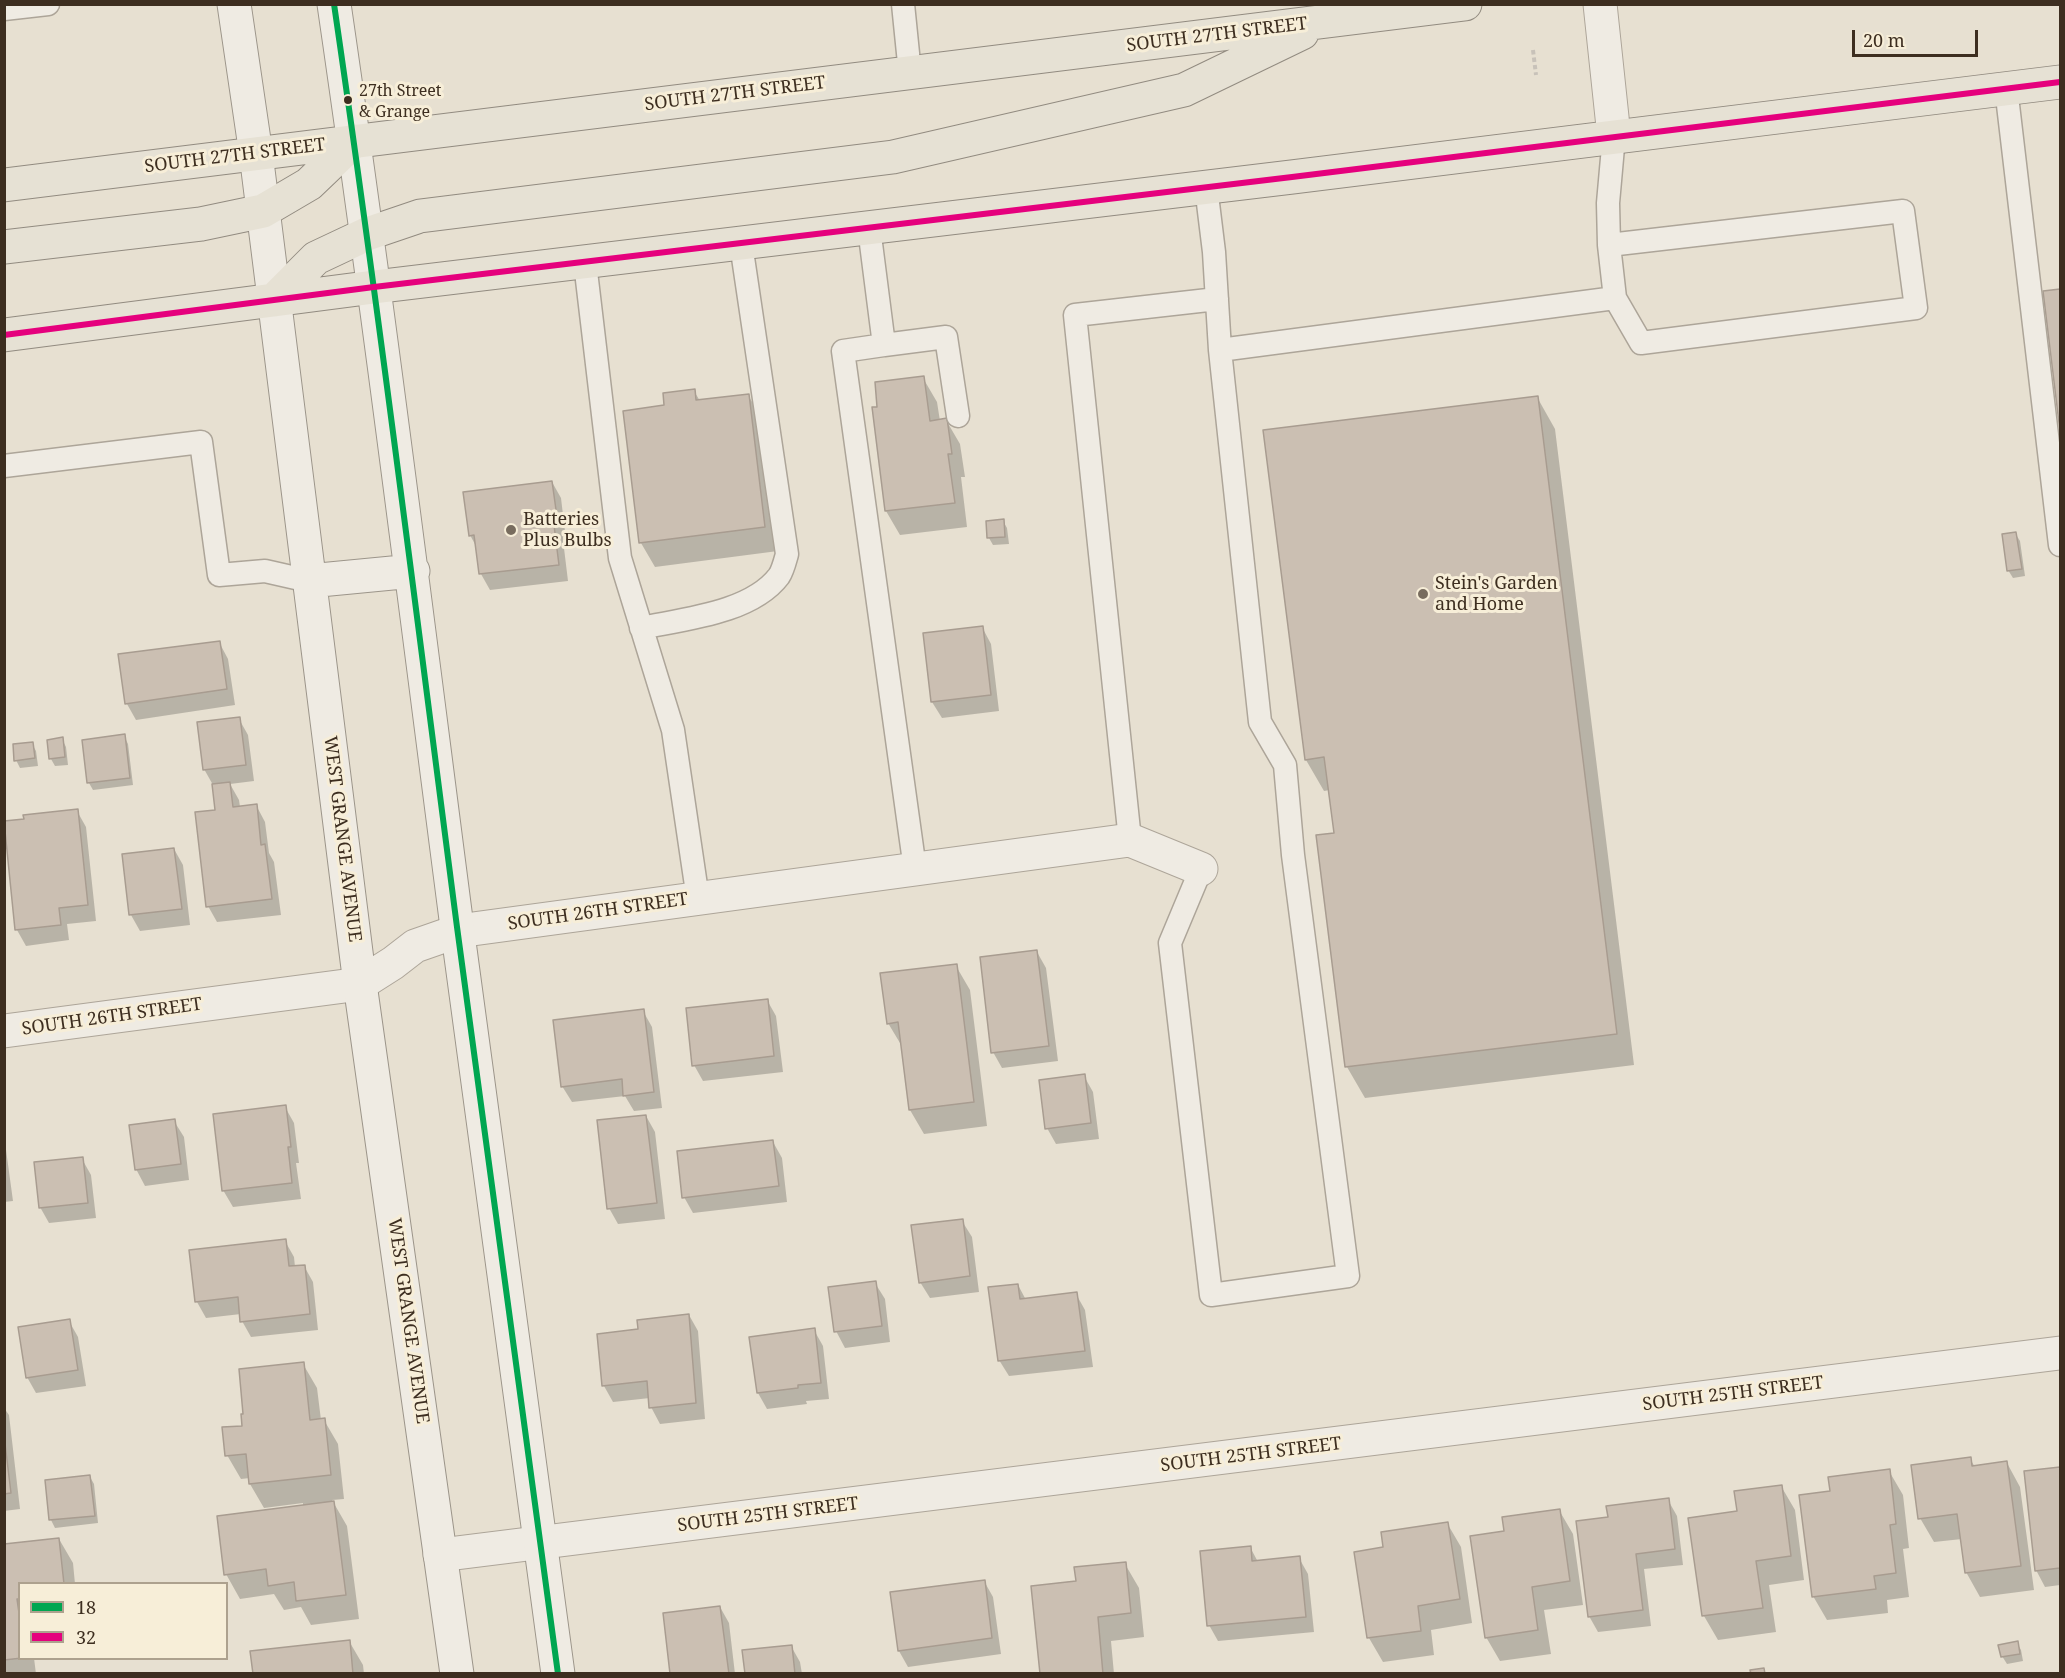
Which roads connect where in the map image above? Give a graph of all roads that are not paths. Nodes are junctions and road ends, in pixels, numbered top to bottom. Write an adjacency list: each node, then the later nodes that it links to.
1 (48, 4): 7 (lane)
2 (234, 4): 14 (street, WEST GRANGE AVENUE)
3 (334, 4): 13 (street)
4 (903, 4): 9 (lane)
5 (1465, 4): 8 (main road, SOUTH 27TH STREET)
6 (1600, 4): 12 (street)
7 (4, 9)
8 (1346, 15): 9 (main road, SOUTH 27TH STREET); 19 (main road)
9 (910, 72): 13 (main road, SOUTH 27TH STREET)
10 (2061, 82): 11 (main road)
11 (2006, 88): 12 (main road); 33 (lane)
12 (1614, 136): 16 (main road); 21 (lane)
13 (354, 141): 14 (main road, SOUTH 27TH STREET); 17 (main road); 19 (street)
14 (256, 154): 15 (main road, SOUTH 27TH STREET); 17 (street, WEST GRANGE AVENUE)
15 (4, 185)
16 (1206, 187): 18 (main road); 26 (lane)
17 (263, 211): 22 (main road); 27 (street, WEST GRANGE AVENUE)
18 (868, 228): 20 (main road); 29 (lane)
19 (367, 234): 24 (street); 27 (main road)
20 (741, 244): 23 (main road); 36 (lane)
21 (1610, 244): 25 (lane); 25 (lane)
22 (4, 247)
23 (585, 262): 24 (main road); 36 (lane)
24 (374, 287): 27 (main road); 34 (street)
25 (1615, 298): 30 (lane)
26 (1216, 299): 30 (lane); 37 (lane)
27 (274, 300): 28 (main road); 35 (street, WEST GRANGE AVENUE)
28 (4, 335)
29 (884, 345): 31 (lane); 39 (lane)
30 (1220, 350): 38 (lane)
31 (958, 416)
32 (4, 466): 35 (lane)
33 (2061, 544)
34 (413, 570): 35 (street); 41 (street)
35 (309, 581): 42 (street, WEST GRANGE AVENUE)
36 (641, 628): 40 (lane)
37 (1130, 840): 38 (street, SOUTH 26TH STREET); 39 (street, SOUTH 26TH STREET)
38 (1201, 868)
39 (915, 869): 40 (street, SOUTH 26TH STREET)
40 (698, 898): 41 (street, SOUTH 26TH STREET)
41 (458, 931): 42 (street, SOUTH 26TH STREET); 45 (street)
42 (360, 984): 43 (street, SOUTH 26TH STREET); 46 (street, WEST GRANGE AVENUE)
43 (4, 1031)
44 (2061, 1353): 45 (street, SOUTH 25TH STREET)
45 (541, 1544): 46 (street, SOUTH 25TH STREET); 48 (street)
46 (440, 1555): 47 (street, WEST GRANGE AVENUE)
47 (457, 1674)
48 (558, 1674)

